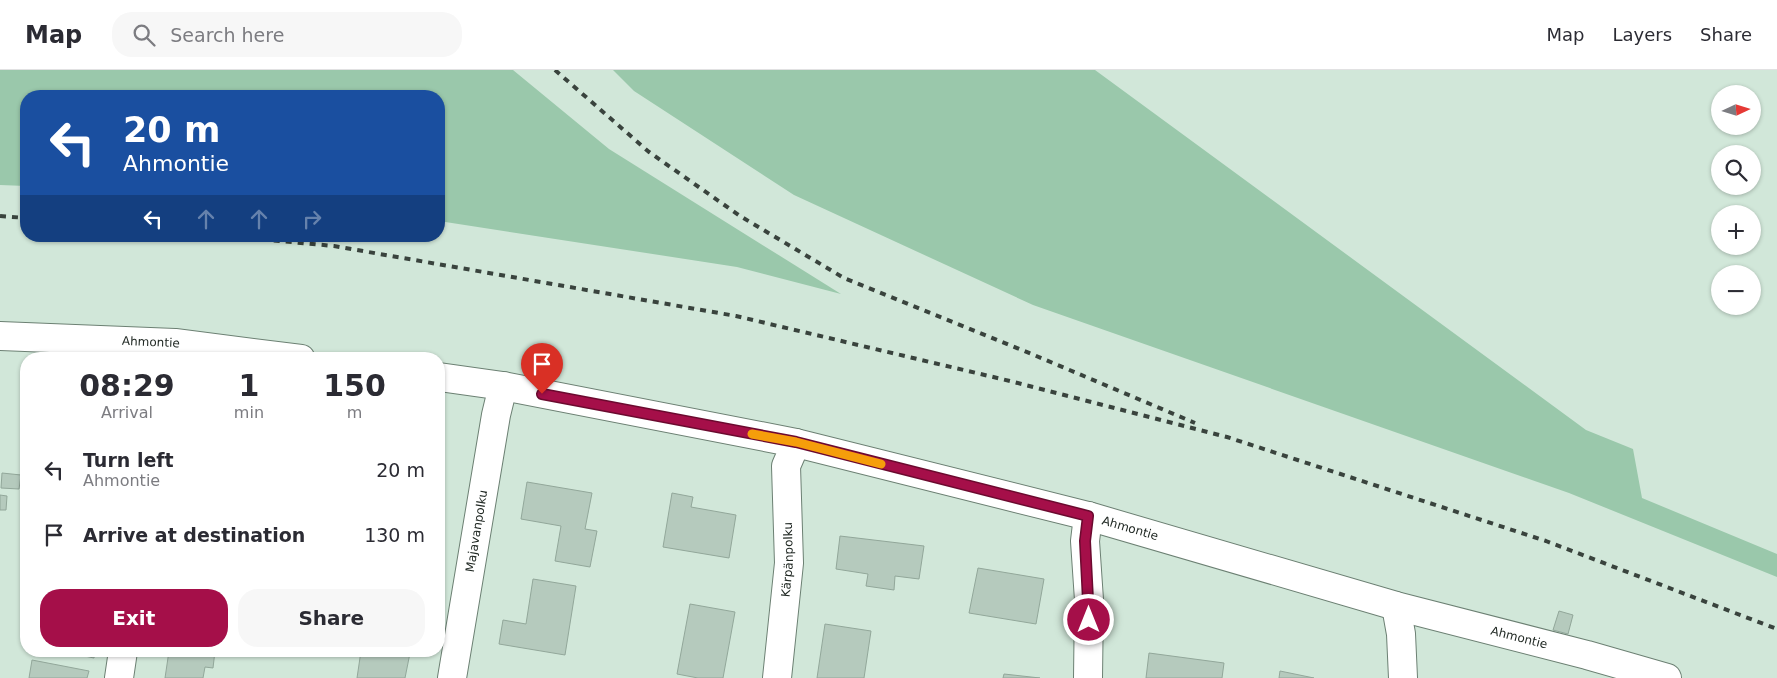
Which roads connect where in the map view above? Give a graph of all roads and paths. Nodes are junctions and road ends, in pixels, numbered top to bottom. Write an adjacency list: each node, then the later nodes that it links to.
1 (0, 336): 2 (street, Ahmontie)
2 (174, 351): 3 (street, Ahmontie)
3 (190, 352)
4 (445, 378): 5 (street, Ahmontie)
5 (503, 386): 6 (street, Ahmontie); 11 (street, Majavanpolku)
6 (796, 442): 7 (street, Ahmontie); 12 (street, Kärpänpolku)
7 (1088, 516): 8 (street, Ahmontie); 13 (street)
8 (1396, 606): 14 (street); 15 (street, Ahmontie)
9 (122, 657): 10 (street)
10 (119, 678)
11 (452, 678)
12 (777, 678)
13 (1088, 678)
14 (1403, 678)
15 (1666, 678)

